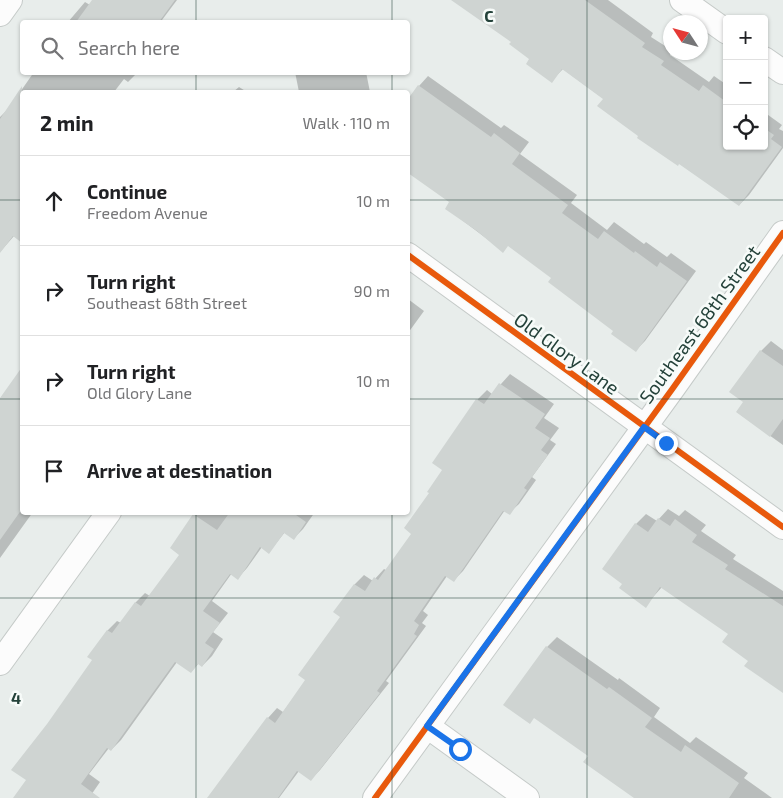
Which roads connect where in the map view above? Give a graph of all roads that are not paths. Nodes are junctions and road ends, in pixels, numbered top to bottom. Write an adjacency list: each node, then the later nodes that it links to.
1 (10, 0): 3 (street)
2 (682, 0): 4 (street)
3 (0, 14)
4 (723, 29)
5 (765, 60): 6 (street)
6 (783, 72)
7 (783, 232): 9 (street, Southeast 68th Street)
8 (410, 257): 9 (street, Old Glory Lane)
9 (644, 427): 11 (street, Old Glory Lane); 13 (street, Southeast 68th Street)
10 (108, 515): 12 (street)
11 (783, 527)
12 (0, 664)
13 (427, 726): 14 (street, Southeast 68th Street); 15 (street)
14 (375, 798)
15 (527, 798)

